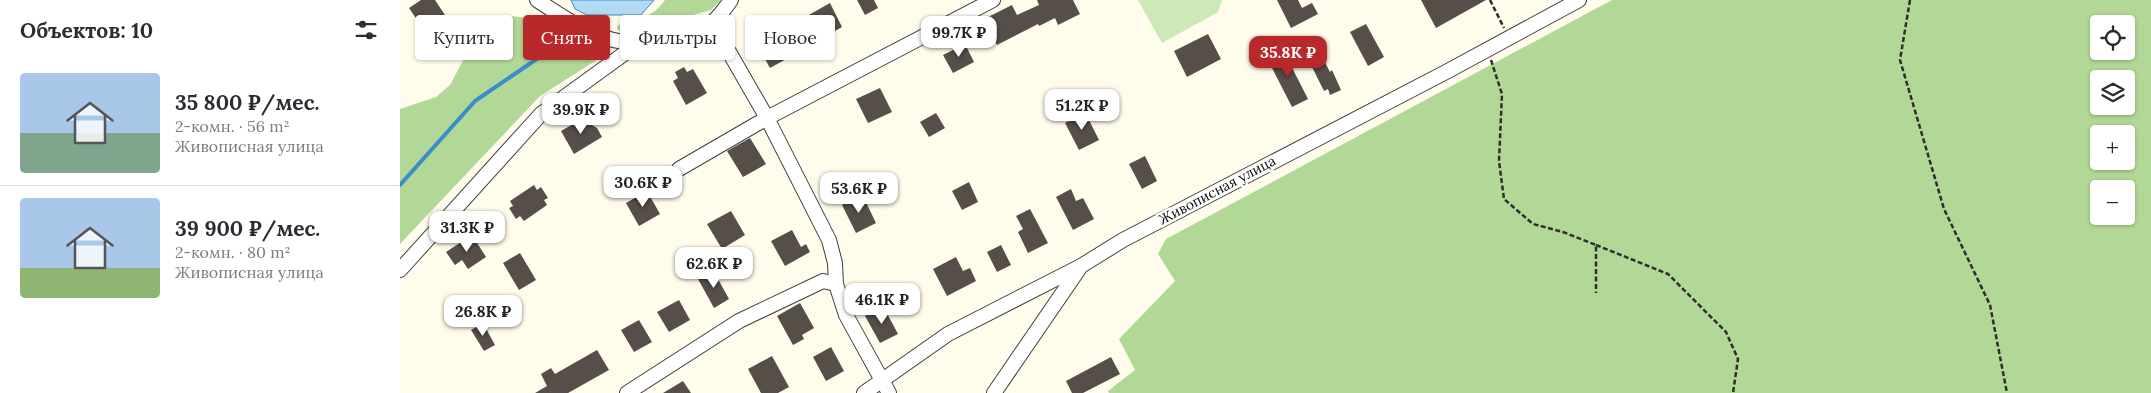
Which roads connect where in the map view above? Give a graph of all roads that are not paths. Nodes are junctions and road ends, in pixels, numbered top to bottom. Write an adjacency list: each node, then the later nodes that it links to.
1 (538, 0): 6 (street)
2 (732, 0): 5 (street)
3 (993, 0): 9 (street)
4 (1579, 0): 11 (street, Живописная улица)
5 (721, 15)
6 (620, 41)
7 (620, 57): 12 (street)
8 (734, 60): 9 (street)
9 (767, 118): 10 (street); 13 (street)
10 (679, 169)
11 (1081, 266): 14 (street, Живописная улица); 18 (street)
12 (400, 270)
13 (836, 284): 14 (street); 15 (street)
14 (882, 380): 16 (street, Живописная улица); 17 (street)
15 (633, 391)
16 (864, 393)
17 (890, 393)
18 (994, 393)

